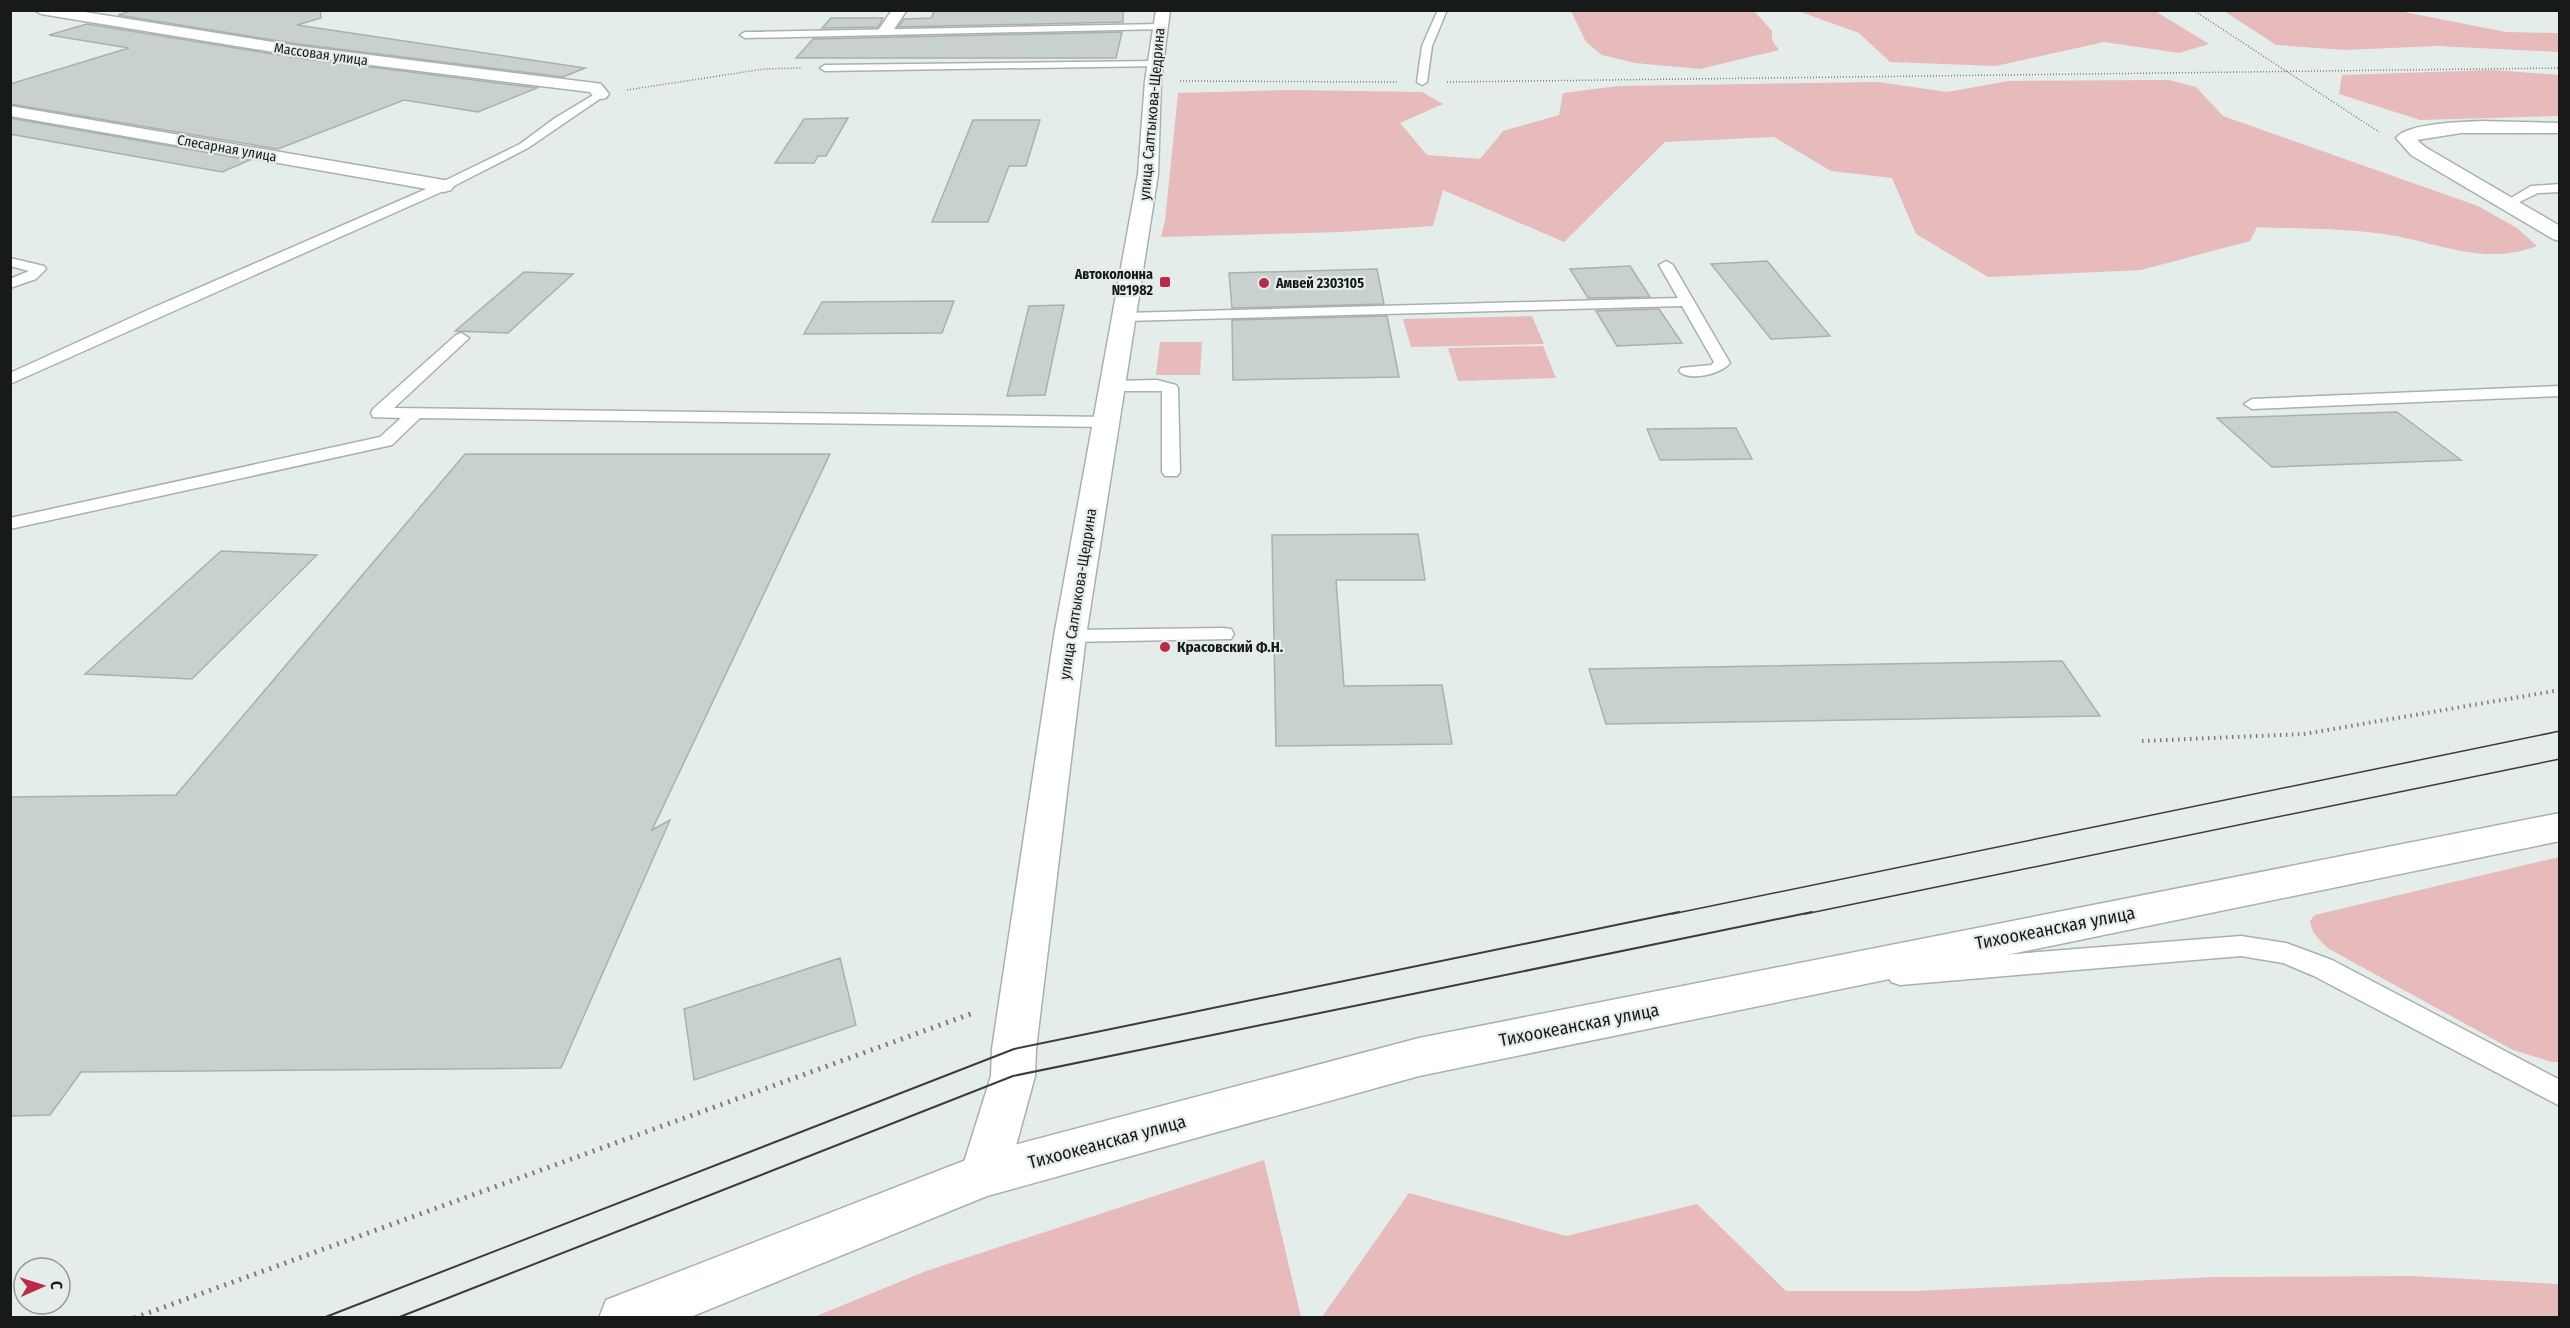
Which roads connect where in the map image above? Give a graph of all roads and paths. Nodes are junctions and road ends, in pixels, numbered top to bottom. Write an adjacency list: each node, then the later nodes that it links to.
1 (41, 10): 15 (street, Массовая улица)
2 (900, 10): 6 (street)
3 (1443, 10): 13 (lane)
4 (2193, 10): 11 (path)
5 (1161, 19): 6 (lane); 8 (street, улица Салтыкова-Щедрина)
6 (885, 32): 7 (lane)
7 (745, 35)
8 (1156, 64): 9 (lane); 27 (street, улица Салтыкова-Щедрина)
9 (825, 68): 14 (path)
10 (2559, 68): 11 (path)
11 (2284, 70): 12 (path); 18 (path)
12 (1720, 80)
13 (1422, 82)
14 (624, 91)
15 (600, 94): 19 (lane)
16 (10, 111): 19 (street, Слесарная улица)
17 (2559, 128): 21 (street)
18 (2381, 133)
19 (444, 186): 30 (lane)
20 (2559, 188): 21 (lane)
21 (2507, 204): 22 (street)
22 (2559, 235)
23 (10, 262): 25 (lane)
24 (1666, 266): 26 (lane)
25 (10, 284)
26 (1688, 302): 27 (lane); 29 (lane)
27 (1125, 317): 31 (street, улица Салтыкова-Щедрина)
28 (461, 338): 34 (lane)
29 (1688, 370)
30 (10, 379)
31 (1113, 386): 35 (street, улица Салтыкова-Щедрина); 36 (lane)
32 (2559, 391): 33 (lane)
33 (2252, 404)
34 (415, 414): 35 (lane); 37 (lane)
35 (1108, 422): 39 (street, улица Салтыкова-Щедрина)
36 (1171, 472)
37 (10, 524)
38 (1224, 634): 39 (lane)
39 (1070, 636): 46 (street, улица Салтыкова-Щедрина)
40 (2559, 690): 41 (path)
41 (2142, 741)
42 (2559, 826): 43 (street, Тихоокеанская улица)
43 (1785, 983): 45 (lane); 46 (street, Тихоокеанская улица)
44 (981, 1010): 47 (path)
45 (2559, 1094)
46 (984, 1175): 48 (street, Тихоокеанская улица)
47 (134, 1317)
48 (624, 1317)

